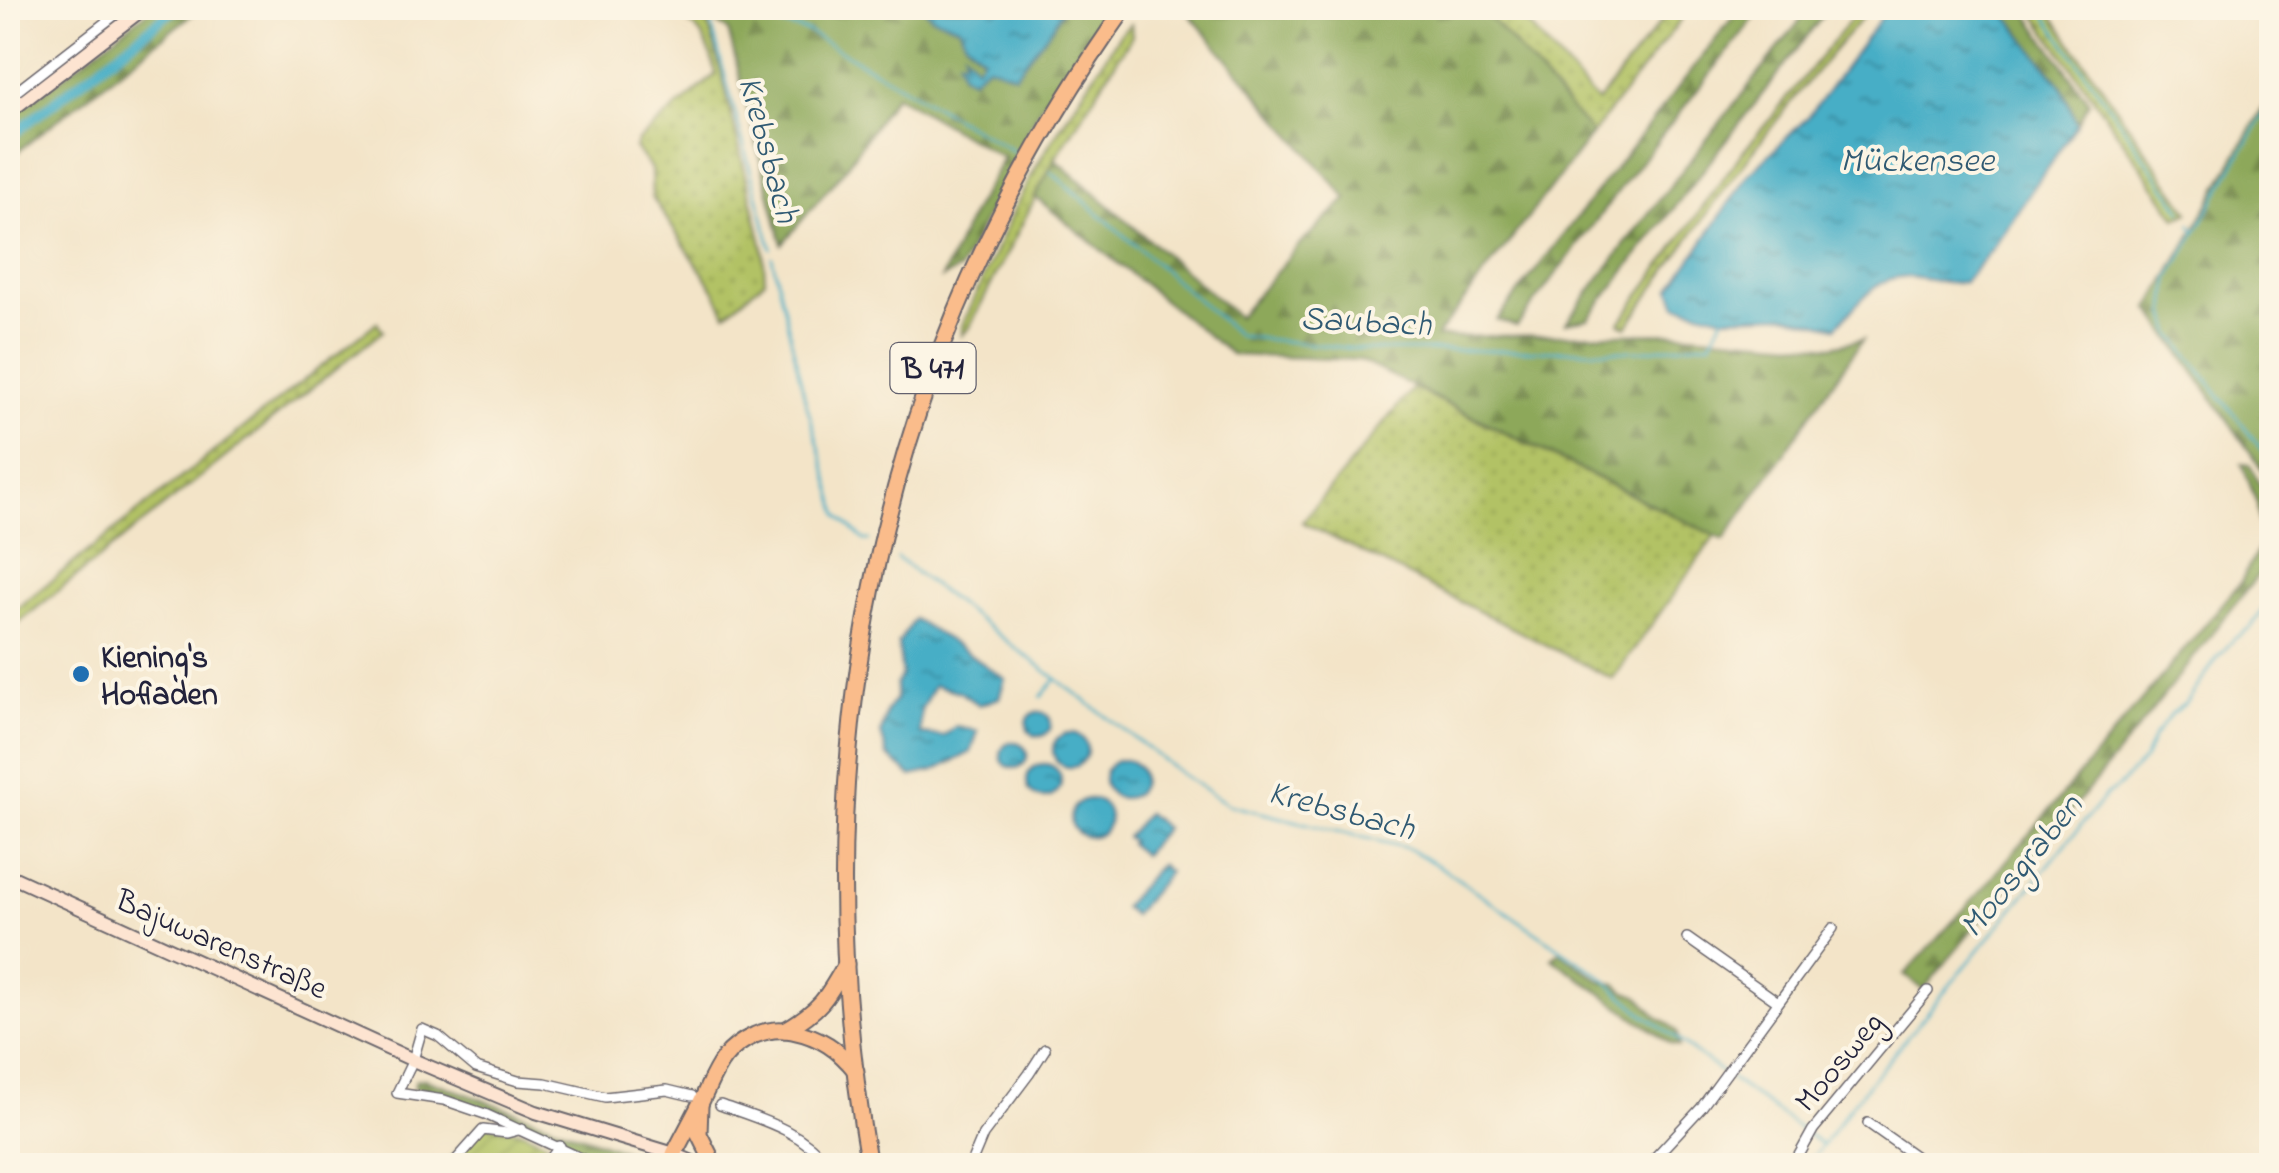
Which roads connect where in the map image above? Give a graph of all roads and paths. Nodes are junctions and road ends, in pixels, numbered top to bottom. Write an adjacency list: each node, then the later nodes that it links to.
1 (124, 8): 4 (street)
2 (144, 8): 5 (main road)
3 (1124, 8): 9 (highway, B 471)
4 (8, 98)
5 (8, 113)
6 (8, 875): 14 (main road, Bajuwarenstraße)
7 (1833, 928): 11 (street)
8 (1687, 938): 11 (street)
9 (846, 964): 12 (highway); 15 (highway, B 471)
10 (1928, 992): 31 (street, Moosweg)
11 (1778, 1002): 30 (street)
12 (785, 1030): 15 (highway); 16 (highway)
13 (1045, 1050): 29 (street)
14 (414, 1060): 16 (street); 19 (street); 21 (main road, Bajuwarenstraße)
15 (856, 1071): 28 (highway, B 471)
16 (696, 1099): 21 (highway); 26 (highway)
17 (720, 1105): 27 (street)
18 (1868, 1123): 32 (street)
19 (522, 1129): 20 (street); 22 (street)
20 (560, 1146): 23 (street); 24 (street)
21 (674, 1154): 25 (main road, Bajuwarenstraße)
22 (451, 1166)
23 (545, 1166)
24 (598, 1166)
25 (702, 1166)
26 (715, 1166)
27 (829, 1166)
28 (869, 1166)
29 (970, 1166)
30 (1648, 1166)
31 (1793, 1166)
32 (1929, 1166)

